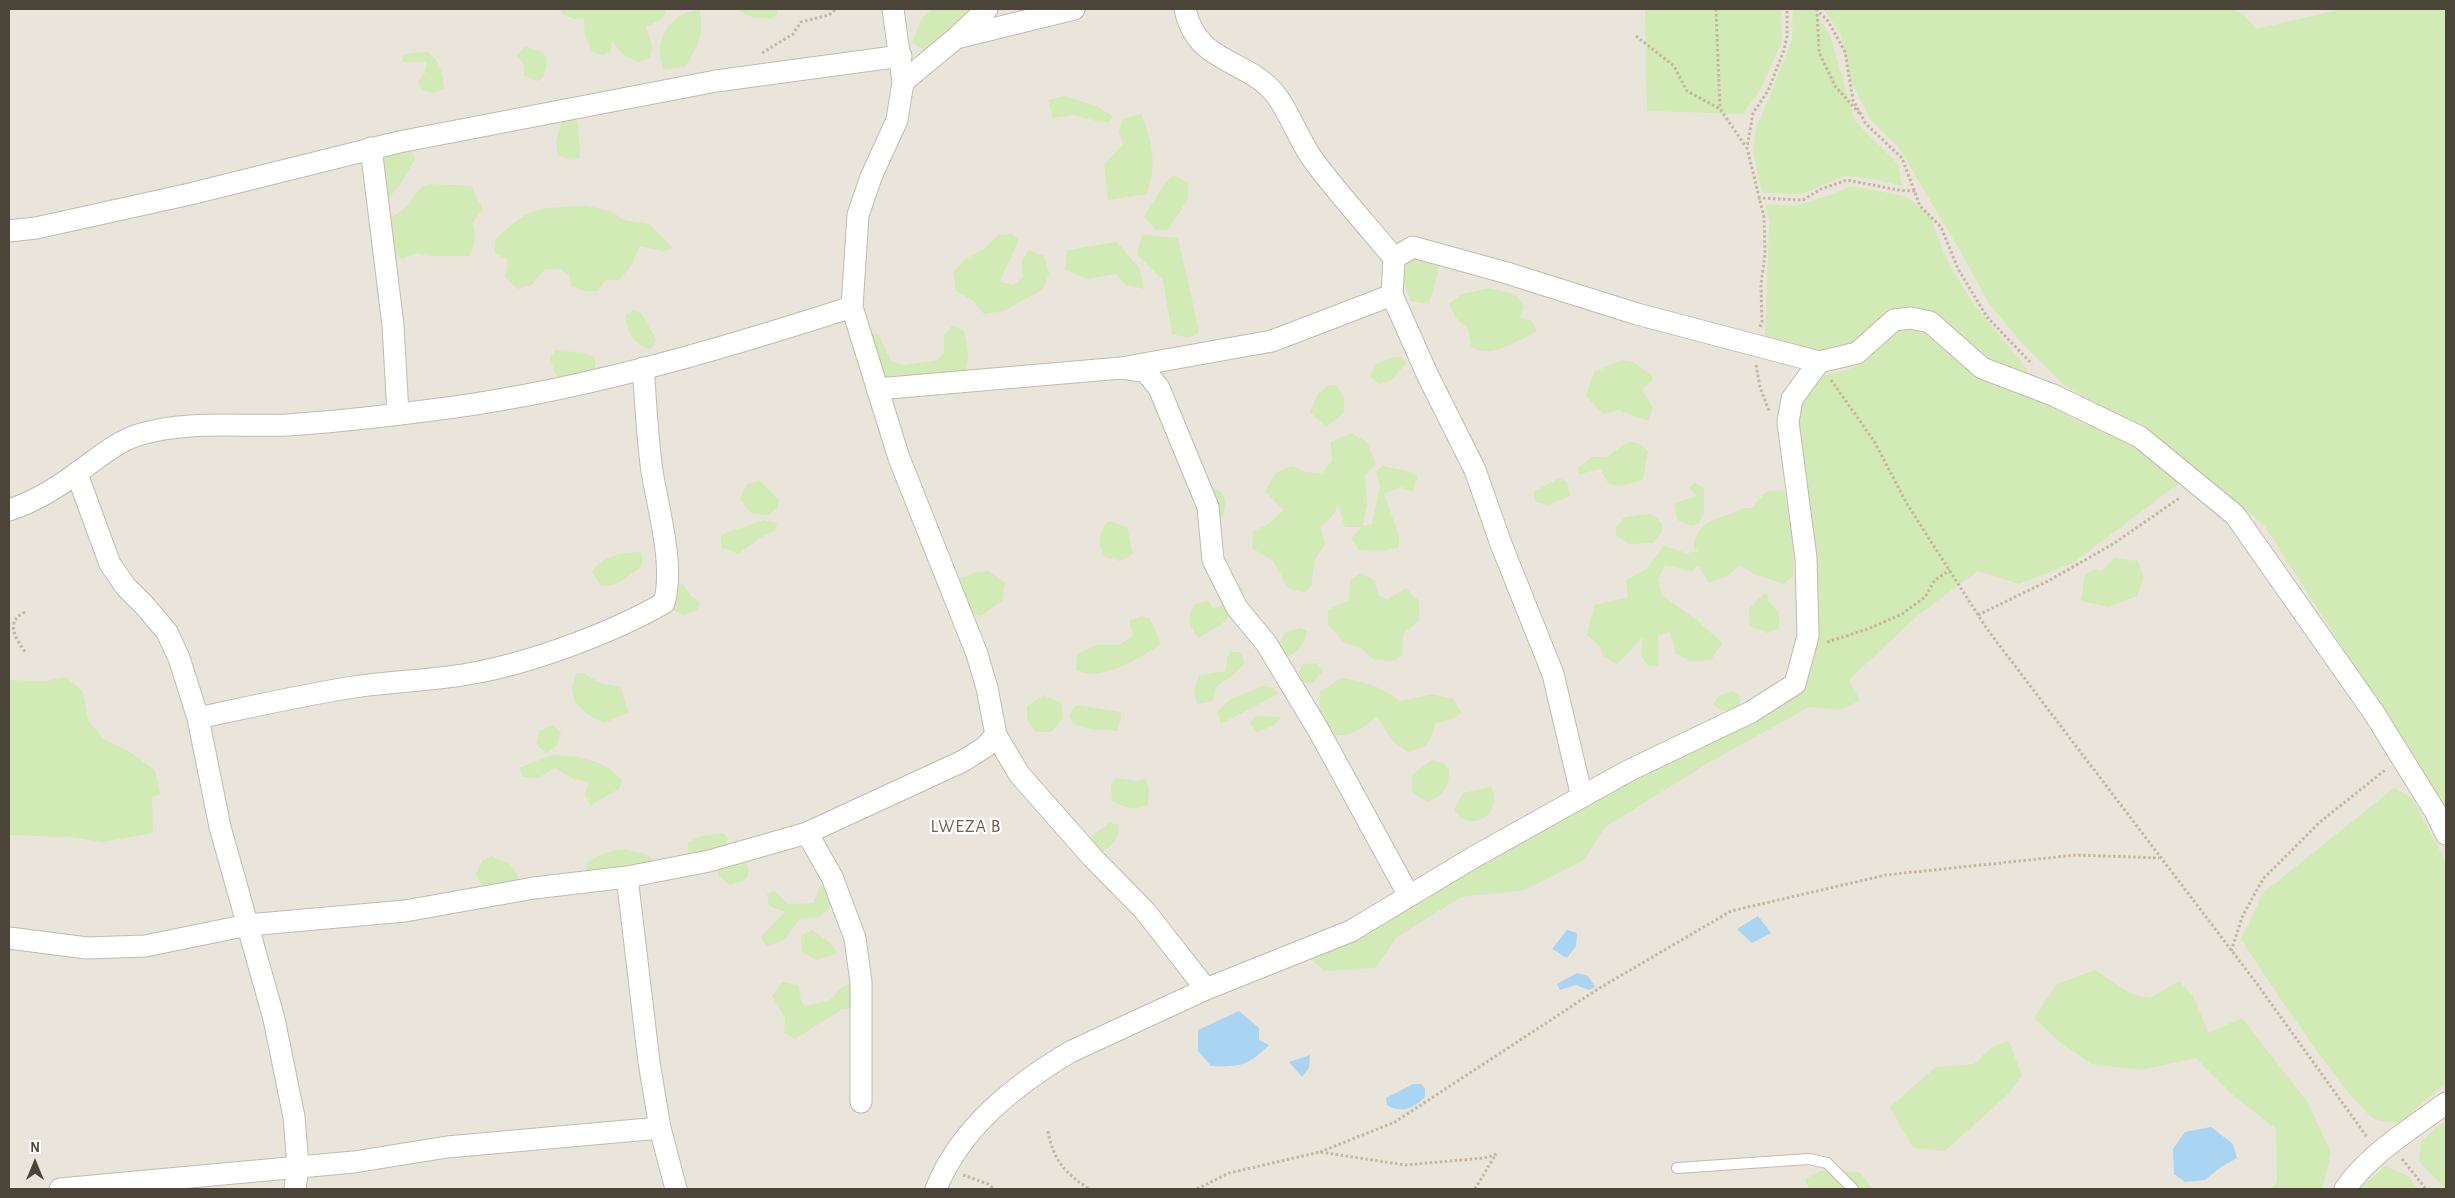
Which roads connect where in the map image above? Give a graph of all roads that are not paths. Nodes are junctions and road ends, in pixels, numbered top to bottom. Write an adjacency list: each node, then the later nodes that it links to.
1 (893, 9): 6 (street)
2 (986, 9): 5 (street)
3 (1074, 9): 5 (street)
4 (1186, 9): 10 (street)
5 (956, 38): 7 (street)
6 (900, 56): 7 (street); 8 (street)
7 (903, 82): 12 (street)
8 (371, 148): 9 (street); 17 (street)
9 (9, 231)
10 (1394, 258): 11 (street); 13 (street)
11 (1392, 295): 15 (street); 22 (street)
12 (852, 307): 14 (street); 16 (street)
13 (1819, 362): 22 (street); 24 (street)
14 (643, 368): 17 (street); 20 (street)
15 (1121, 368): 16 (street); 26 (street)
16 (877, 389): 21 (street)
17 (398, 414): 18 (street)
18 (77, 474): 19 (street); 20 (street)
19 (9, 510)
20 (198, 718): 27 (street)
21 (996, 734): 23 (street); 29 (street)
22 (1582, 797): 26 (street)
23 (807, 833): 25 (street); 30 (street)
24 (2446, 834)
25 (627, 877): 27 (street); 32 (street)
26 (1409, 896): 29 (street)
27 (248, 925): 28 (street); 33 (street)
28 (9, 938)
29 (1206, 989): 38 (street)
30 (860, 1102)
31 (2446, 1103): 40 (street)
32 (660, 1128): 33 (street); 37 (street)
33 (298, 1166): 35 (street); 36 (street)
34 (1677, 1168): 39 (lane)
35 (60, 1189)
36 (295, 1189)
37 (676, 1189)
38 (936, 1189)
39 (1853, 1189)
40 (2345, 1189)

